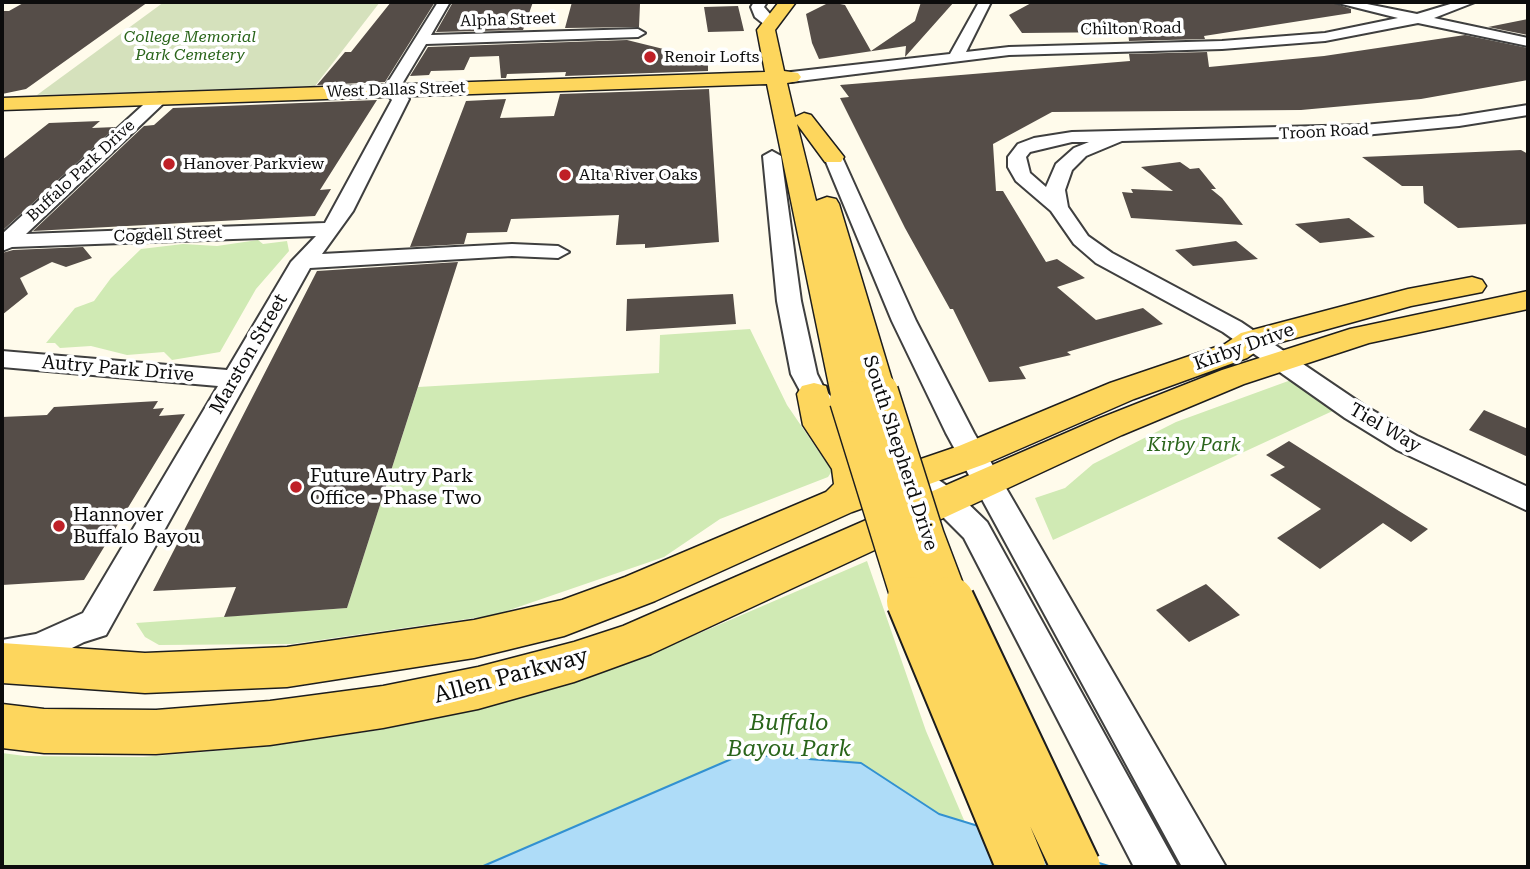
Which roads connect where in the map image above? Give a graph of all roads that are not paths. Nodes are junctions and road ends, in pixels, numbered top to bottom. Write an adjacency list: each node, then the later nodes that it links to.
1 (444, 2): 10 (street)
2 (788, 2): 8 (main road)
3 (985, 2): 12 (street)
4 (1340, 2): 7 (street)
5 (1469, 2): 7 (street, Chilton Road)
6 (760, 3): 8 (street)
7 (1420, 18): 11 (street); 12 (street, Chilton Road)
8 (770, 23): 13 (main road, South Shepherd Drive)
9 (638, 33): 10 (street, Alpha Street)
10 (421, 40): 14 (street)
11 (1528, 42)
12 (957, 55): 13 (street, Chilton Road)
13 (782, 86): 14 (main road, West Dallas Street); 18 (main road, South Shepherd Drive); 20 (main road); 33 (main road, South Shepherd Drive)
14 (391, 90): 15 (main road, West Dallas Street); 23 (street, Marston Street)
15 (160, 98): 16 (main road, West Dallas Street); 24 (street, Buffalo Park Drive)
16 (2, 104)
17 (1528, 110): 19 (street, Troon Road)
18 (804, 119): 21 (main road); 33 (main road, South Shepherd Drive)
19 (1119, 136): 22 (street, Troon Road); 22 (street, Troon Road)
20 (772, 156): 33 (street)
21 (833, 157): 34 (street)
22 (1058, 207): 29 (street, Troon Road)
23 (331, 229): 24 (street, Cogdell Street); 26 (street, Marston Street)
24 (4, 243)
25 (558, 253): 26 (street)
26 (302, 262): 32 (street, Marston Street)
27 (1528, 276): 29 (main road, Kirby Drive)
28 (1528, 300): 31 (main road, Kirby Drive)
29 (1252, 340): 31 (street, Tiel Way); 34 (main road, Kirby Drive)
30 (2, 359): 32 (street, Autry Park Drive)
31 (1282, 361): 34 (main road, Kirby Drive); 35 (street, Tiel Way)
32 (235, 379): 37 (street, Marston Street)
33 (847, 395): 34 (street); 36 (main road); 42 (main road, South Shepherd Drive, bridge); 43 (main road, South Shepherd Drive, bridge)
34 (955, 479): 36 (main road); 41 (main road, Allen Parkway); 44 (street); 45 (street)
35 (1528, 500)
36 (839, 502): 40 (main road)
37 (94, 625): 38 (street); 40 (street)
38 (2, 655)
39 (2, 663): 40 (main road)
40 (108, 673)
41 (2, 726)
42 (1021, 867)
43 (1076, 867)
44 (1157, 867)
45 (1205, 867)

